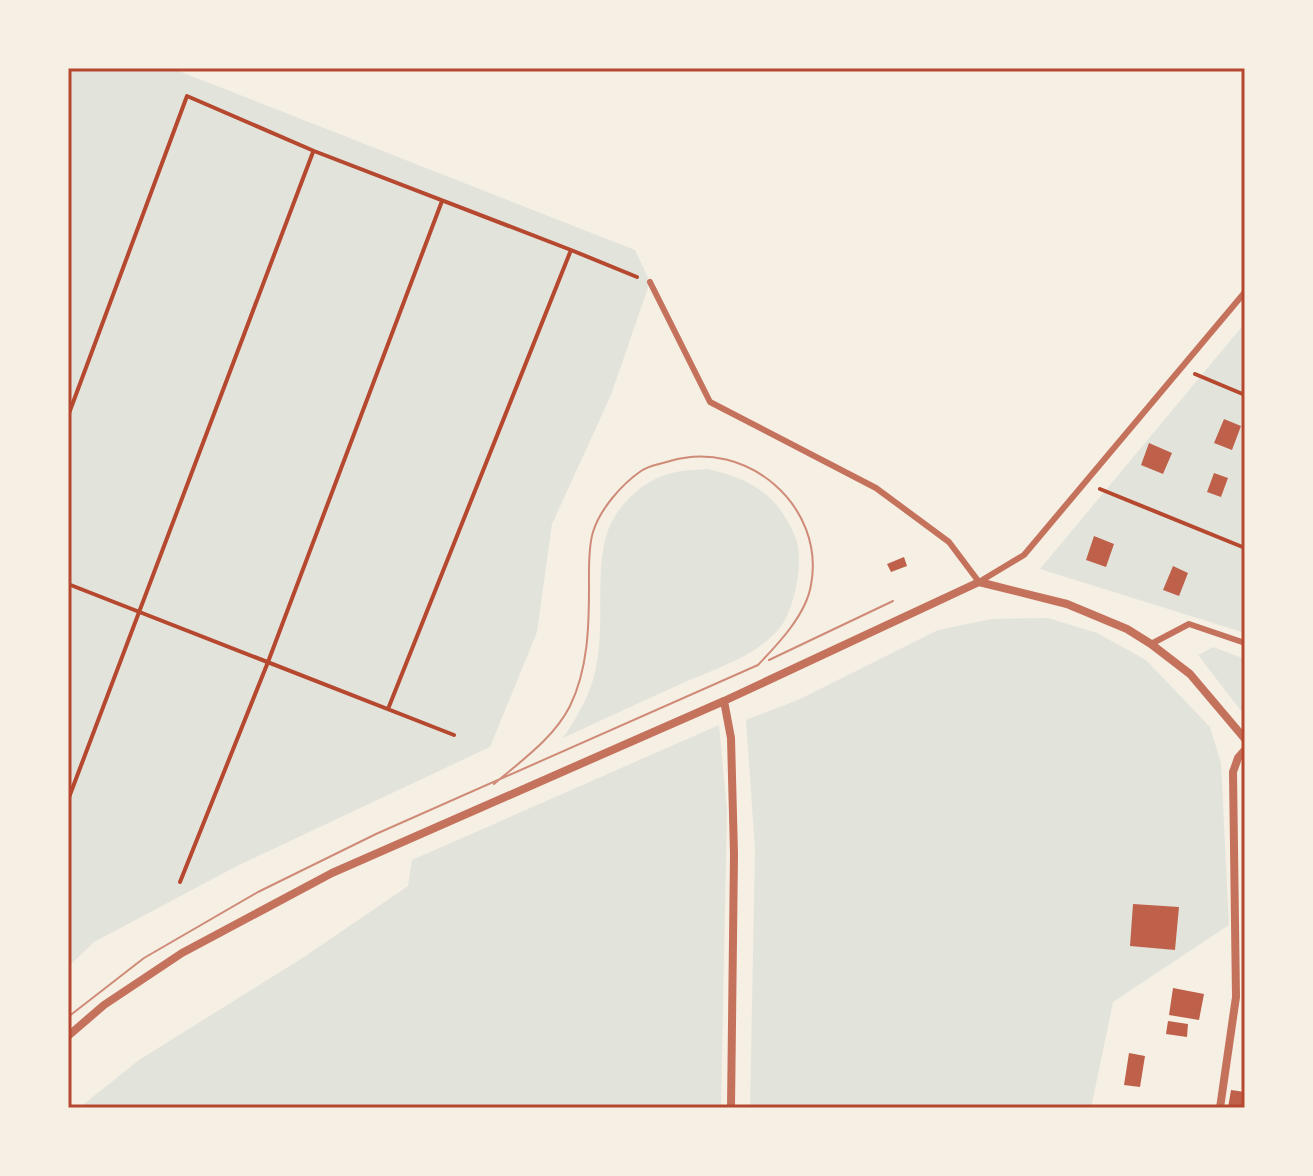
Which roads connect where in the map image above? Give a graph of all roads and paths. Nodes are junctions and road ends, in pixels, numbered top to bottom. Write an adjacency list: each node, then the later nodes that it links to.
1 (314, 151): 2 (path); 8 (path); 13 (path)
2 (442, 201): 3 (path); 16 (path)
3 (571, 250): 4 (path); 18 (path)
4 (650, 282): 11 (lane)
5 (1245, 292): 6 (lane)
6 (1181, 369): 7 (path); 9 (lane)
7 (1245, 395)
8 (68, 416)
9 (1086, 483): 10 (path); 11 (lane)
10 (1245, 548)
11 (979, 582): 15 (street); 17 (street)
12 (68, 584): 13 (path)
13 (141, 613): 16 (path); 22 (path)
14 (1245, 643): 15 (lane)
15 (1151, 644): 20 (street)
16 (268, 662): 18 (path); 23 (path)
17 (724, 701): 24 (street); 25 (street)
18 (388, 709): 19 (path)
19 (454, 735)
20 (1245, 739)
21 (1245, 750): 26 (street)
22 (68, 800)
23 (180, 882)
24 (68, 1036)
25 (731, 1108)
26 (1220, 1108)

